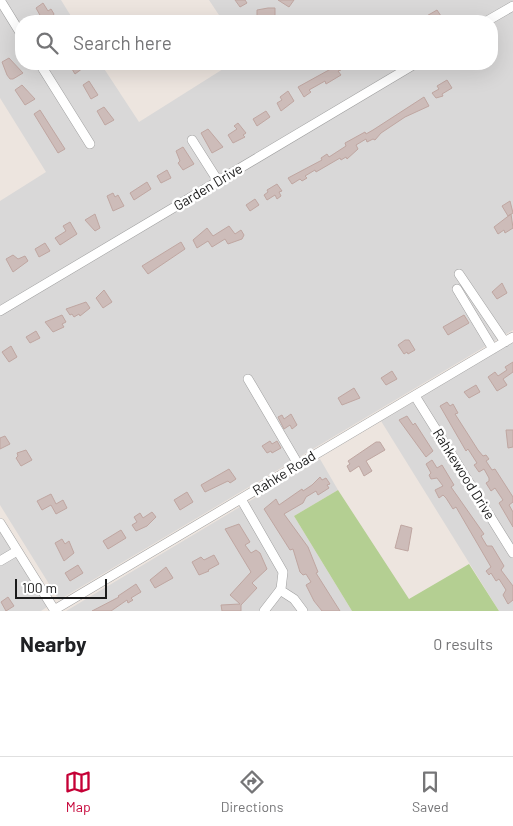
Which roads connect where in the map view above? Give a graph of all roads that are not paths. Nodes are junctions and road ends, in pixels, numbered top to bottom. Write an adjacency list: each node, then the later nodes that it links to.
1 (0, 0): 4 (street)
2 (513, 6): 3 (street)
3 (497, 15)
4 (15, 24)
5 (44, 70): 8 (street)
6 (406, 70): 9 (street, Garden Drive)
7 (192, 140): 9 (street)
8 (90, 144)
9 (218, 181): 12 (street, Garden Drive)
10 (459, 274): 13 (street)
11 (457, 289): 14 (street)
12 (0, 311)
13 (509, 339): 14 (street, Rahke Road)
14 (493, 349): 16 (street, Rahke Road)
15 (248, 379): 17 (street)
16 (415, 396): 17 (street, Rahke Road); 22 (street, Rahkewood Drive)
17 (298, 464): 18 (street, Rahke Road)
18 (241, 499): 24 (street); 25 (street, Rahke Road)
19 (0, 523): 20 (street)
20 (3, 533): 21 (street)
21 (17, 551): 23 (street); 25 (street)
22 (513, 553)
23 (0, 562)
24 (280, 590): 26 (street); 27 (street)
25 (55, 610)
26 (264, 611)
27 (303, 611)

